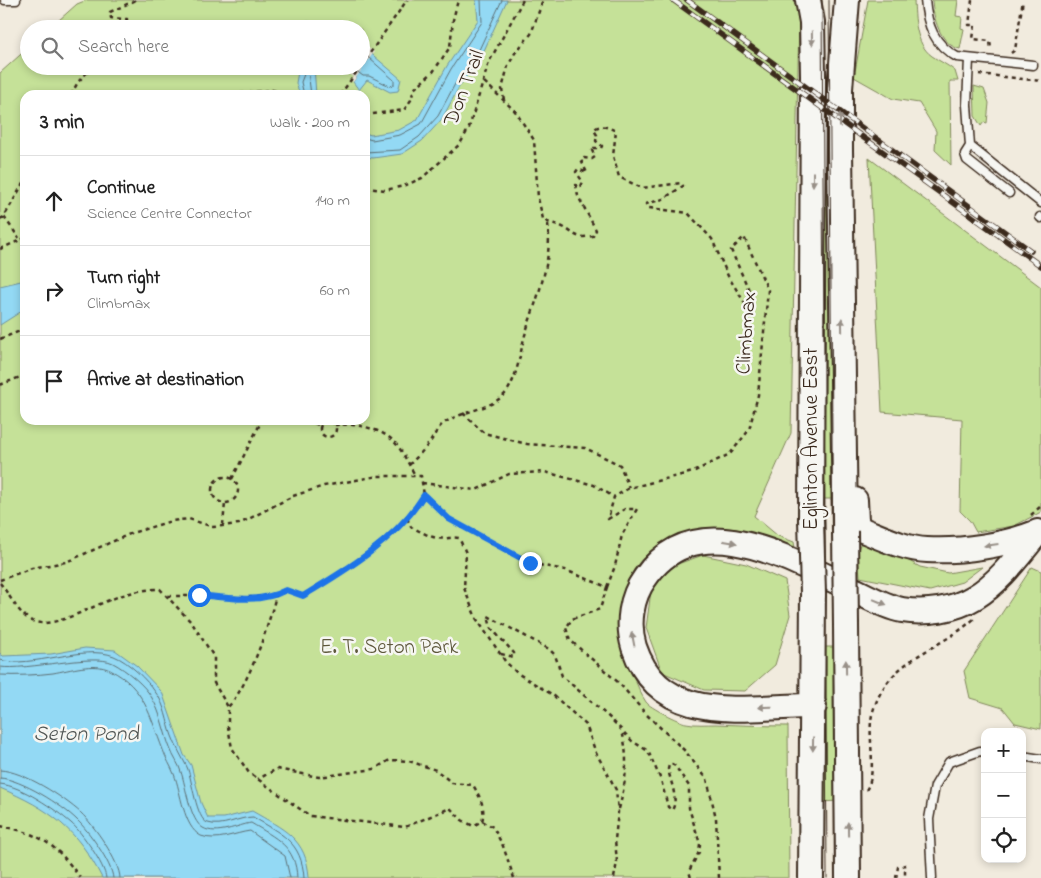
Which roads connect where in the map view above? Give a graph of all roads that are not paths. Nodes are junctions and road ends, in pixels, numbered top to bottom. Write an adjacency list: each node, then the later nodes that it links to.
1 (4, 0): 2 (lane)
2 (16, 0)
3 (808, 0): 12 (main road, Eglinton Avenue East, one-way to 12, bridge)
4 (847, 0): 11 (main road, Eglinton Avenue East, one-way to 4)
5 (925, 0): 6 (lane)
6 (969, 58): 7 (lane); 8 (lane)
7 (1033, 65)
8 (970, 146): 9 (lane); 10 (lane)
9 (1009, 193)
10 (1041, 203)
11 (843, 356): 12 (main road, one-way to 11); 17 (main road, Eglinton Avenue East, one-way to 11, bridge)
12 (814, 706): 16 (main road, Eglinton Avenue East, one-way to 16)
13 (981, 751): 18 (lane)
14 (1026, 757): 15 (lane)
15 (1041, 759)
16 (811, 878)
17 (848, 878)
18 (932, 878)

